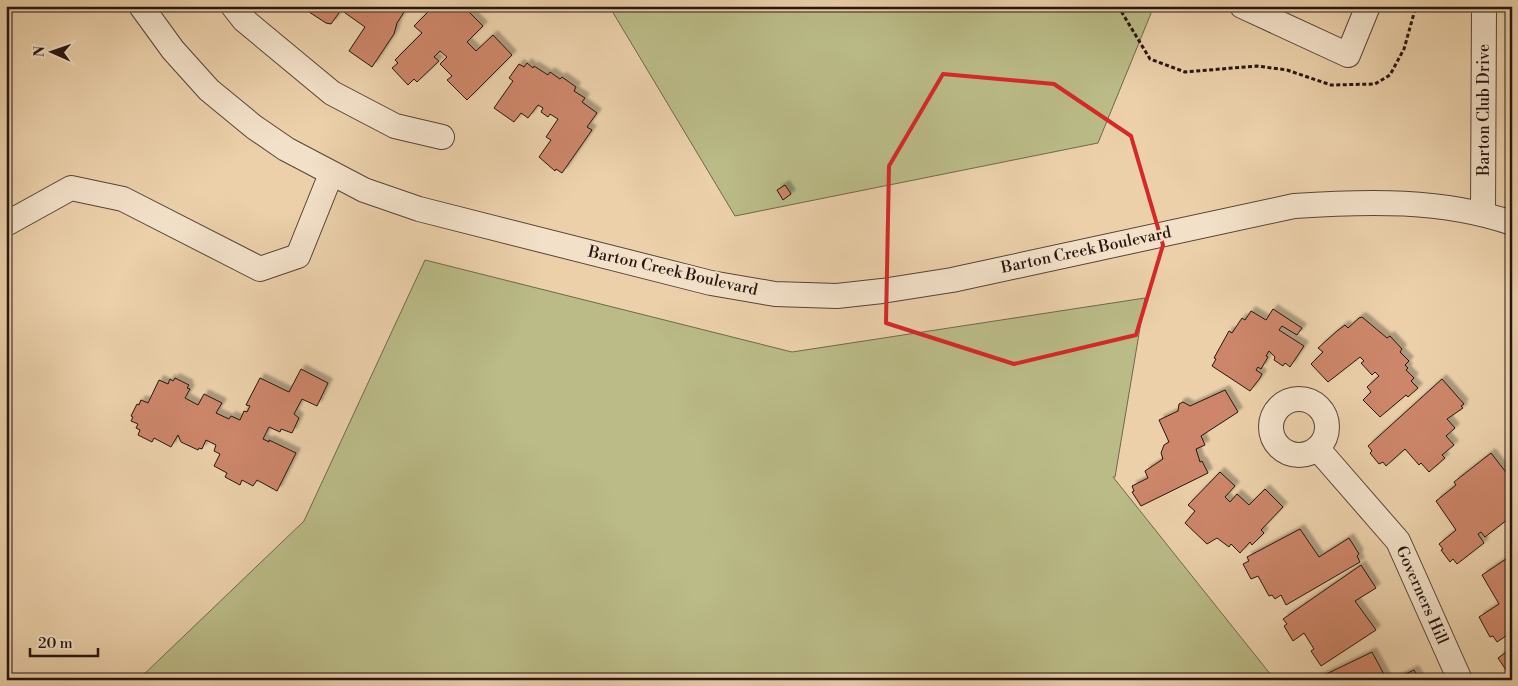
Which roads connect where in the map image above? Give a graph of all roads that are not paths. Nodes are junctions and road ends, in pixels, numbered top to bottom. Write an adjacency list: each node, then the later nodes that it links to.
1 (141, 6): 8 (street, Barton Creek Boulevard)
2 (233, 6): 7 (street)
3 (1242, 6): 6 (street)
4 (1368, 6): 6 (street)
5 (1484, 6): 9 (street, Barton Club Drive)
6 (1276, 13)
7 (442, 137)
8 (332, 174): 9 (street, Barton Creek Boulevard); 11 (street)
9 (1483, 214): 10 (street, Barton Creek Boulevard)
10 (1512, 223)
11 (6, 224)
12 (1317, 448): 13 (street, Governers Hill)
13 (1460, 680)

